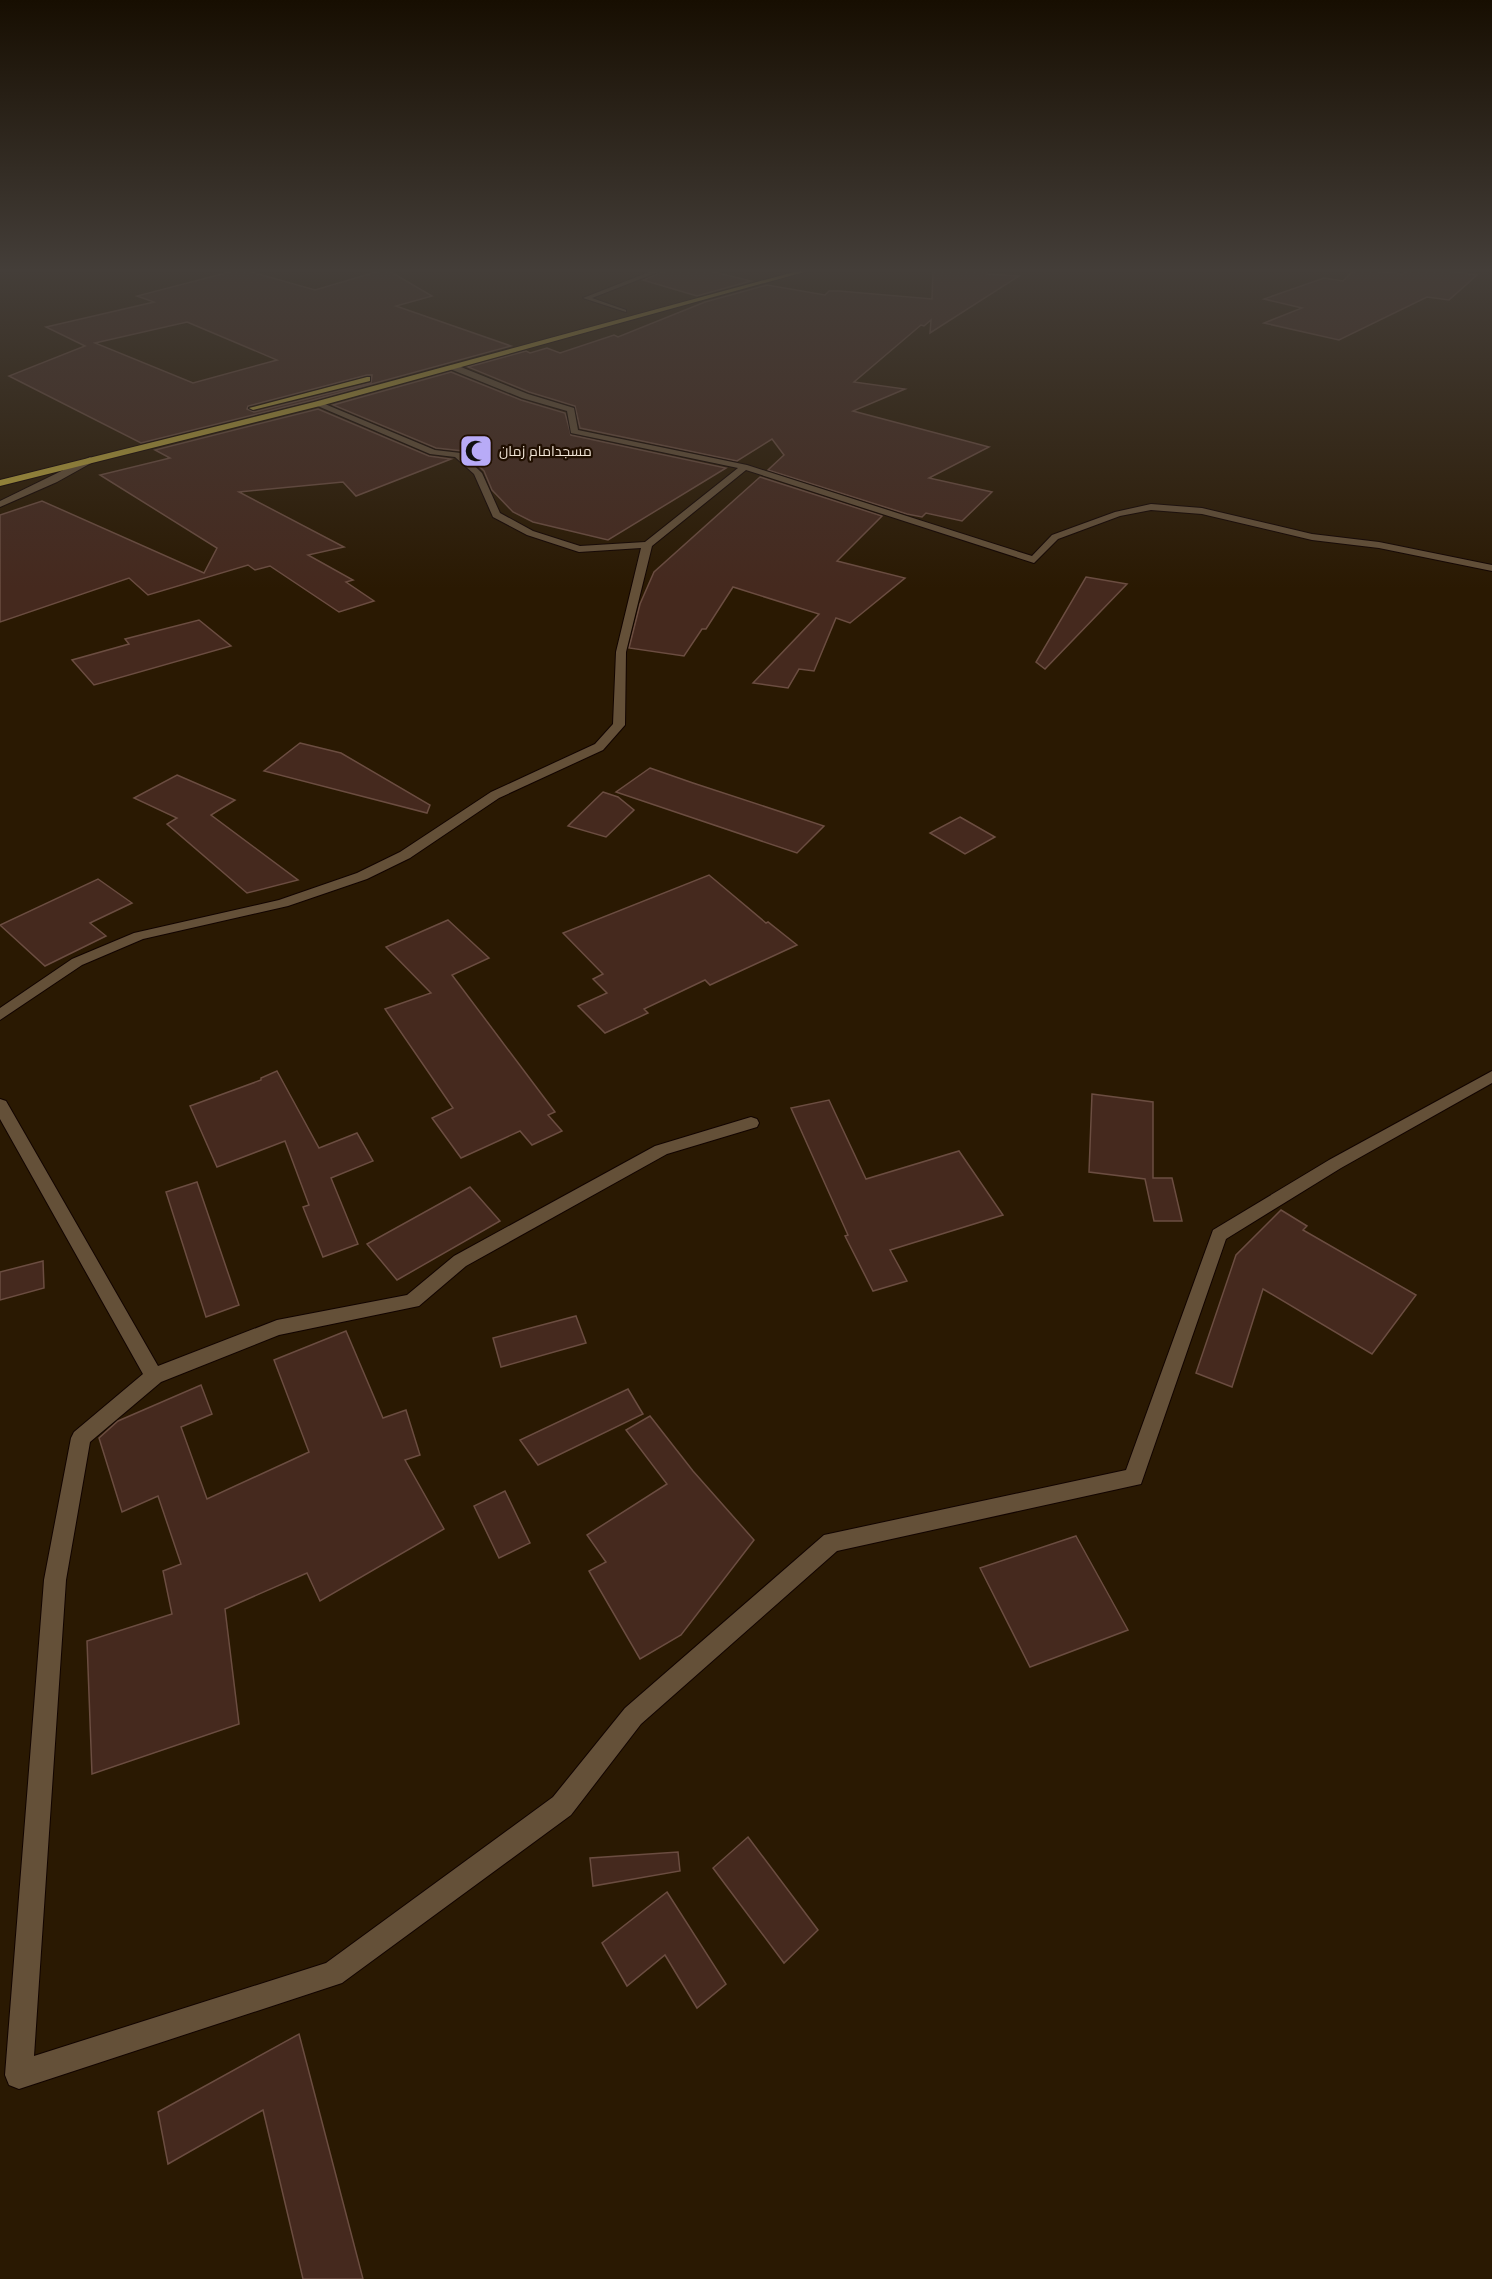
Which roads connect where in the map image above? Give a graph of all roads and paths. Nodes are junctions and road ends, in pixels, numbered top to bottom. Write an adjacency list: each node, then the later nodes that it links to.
1 (422, 375): 4 (highway)
2 (474, 375): 7 (street)
3 (373, 377): 5 (highway)
4 (317, 404): 6 (highway); 10 (street)
5 (246, 410)
6 (90, 460): 8 (highway); 9 (street)
7 (744, 467): 10 (street); 11 (street)
8 (0, 483)
9 (0, 504)
10 (647, 545): 12 (street)
11 (1492, 568)
12 (0, 1015)
13 (1492, 1076): 16 (street)
14 (0, 1106): 16 (street)
15 (751, 1123): 16 (street)
16 (154, 1376)

